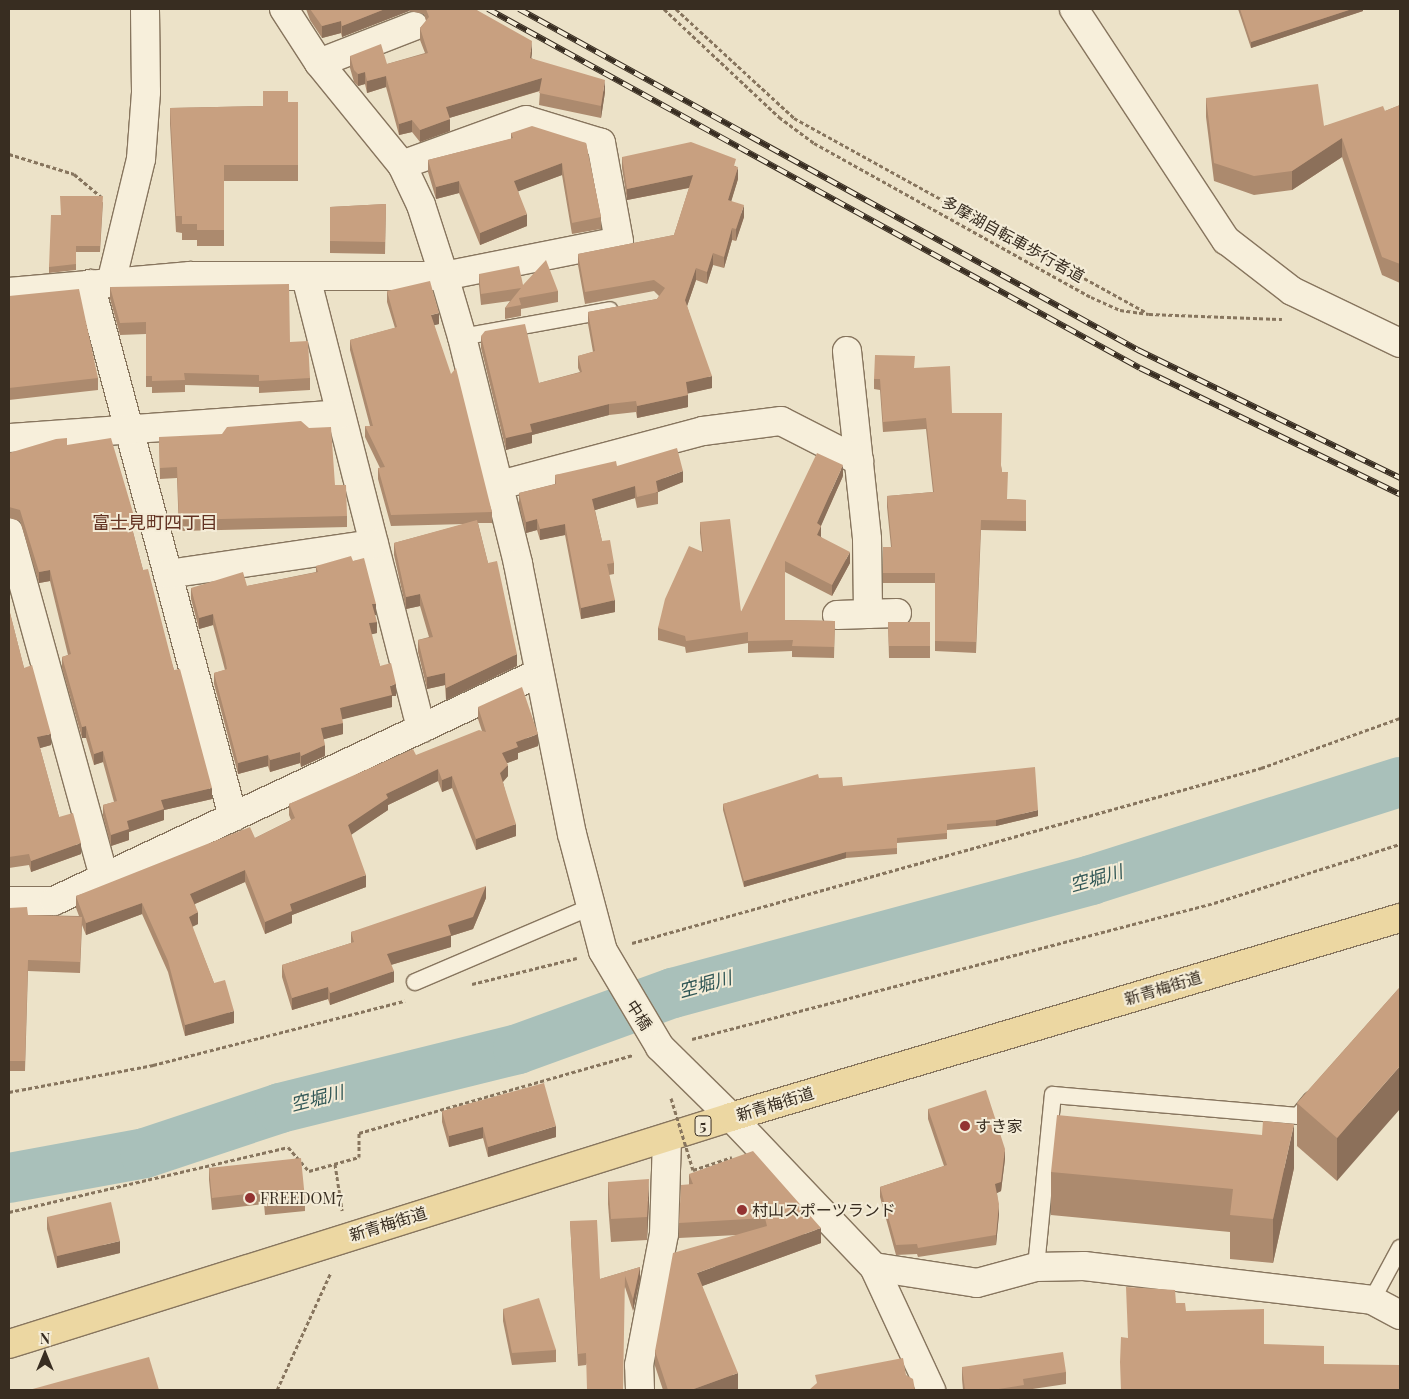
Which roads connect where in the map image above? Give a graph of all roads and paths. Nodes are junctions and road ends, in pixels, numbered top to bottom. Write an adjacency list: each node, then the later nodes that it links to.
1 (145, 9): 11 (street)
2 (284, 9): 7 (street, 中橋)
3 (664, 9): 14 (path, 多摩湖自転車歩行者道)
4 (676, 9): 14 (path)
5 (1074, 9): 17 (street)
6 (414, 26): 7 (street)
7 (319, 63): 8 (street, 中橋)
8 (402, 165): 9 (street, 中橋); 9 (street)
9 (444, 276): 10 (street); 16 (street, 中橋)
10 (306, 277): 11 (street); 19 (street)
11 (100, 283): 12 (street); 20 (street)
12 (9, 292)
13 (626, 307): 16 (lane)
14 (1149, 314): 15 (path, 多摩湖自転車歩行者道)
15 (1289, 321)
16 (462, 337): 23 (street, 中橋)
17 (1400, 343)
18 (847, 351): 22 (street)
19 (340, 414): 20 (street); 25 (street)
20 (129, 426): 21 (street); 26 (street)
21 (9, 438)
22 (859, 461): 23 (street); 29 (street)
23 (500, 485): 30 (street, 中橋)
24 (9, 532): 35 (street)
25 (374, 544): 26 (street); 32 (street)
26 (168, 574): 33 (street)
27 (897, 613): 29 (street)
28 (837, 614): 29 (street)
29 (868, 614)
30 (539, 673): 32 (street); 37 (street, 中橋)
31 (1400, 718): 39 (path)
32 (422, 728): 33 (street)
33 (233, 817): 35 (street)
34 (1400, 844): 43 (path)
35 (104, 878): 36 (street)
36 (9, 901)
37 (592, 907): 39 (street, 中橋); 40 (lane)
38 (1400, 918): 47 (main road, 新青梅街道 / 5)
39 (603, 951): 41 (path); 43 (street, 中橋)
40 (415, 982)
41 (469, 985)
42 (412, 1000): 45 (path)
43 (660, 1047): 47 (street, 中橋); 50 (path)
44 (1323, 1087): 55 (lane)
45 (9, 1092)
46 (671, 1098): 49 (path, bridge)
47 (731, 1117): 48 (main road, 新青梅街道 / 5); 54 (street, 中橋)
48 (667, 1139): 52 (main road, 新青梅街道 / 5); 60 (street)
49 (736, 1155)
50 (335, 1164): 51 (path); 52 (path)
51 (9, 1212)
52 (347, 1237): 58 (main road, 新青梅街道 / 5); 59 (path)
53 (1400, 1248): 56 (lane)
54 (874, 1267): 55 (street); 61 (street, 中橋)
55 (1036, 1267): 56 (street)
56 (1372, 1300): 57 (street)
57 (1400, 1315)
58 (9, 1344)
59 (277, 1390)
60 (640, 1390)
61 (931, 1390)

